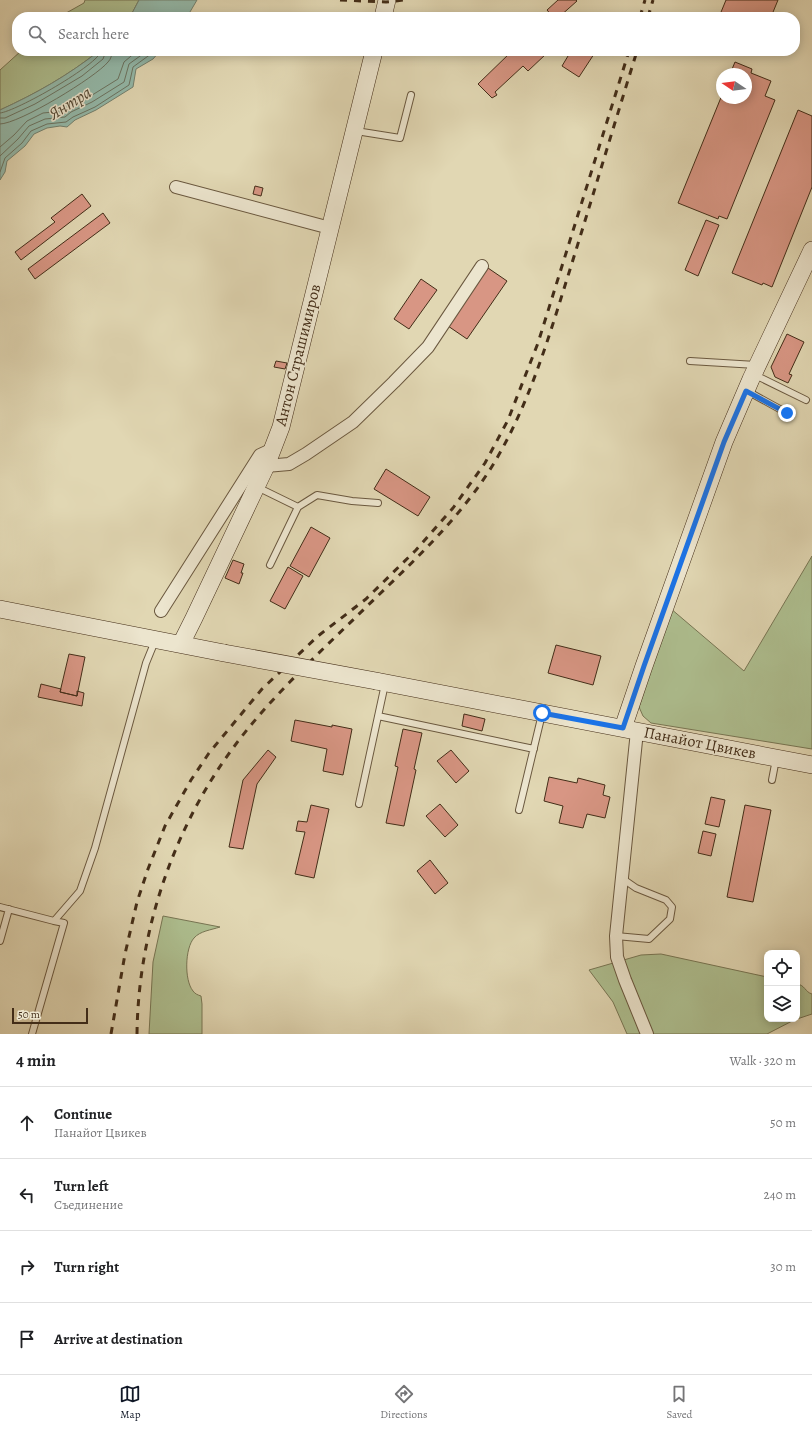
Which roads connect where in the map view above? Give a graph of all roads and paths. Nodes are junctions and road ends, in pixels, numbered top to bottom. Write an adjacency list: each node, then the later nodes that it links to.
1 (387, 0): 2 (main road)
2 (384, 12)
3 (373, 56): 5 (main road, Антон Страшимиров)
4 (410, 95): 5 (lane)
5 (354, 130): 7 (main road, Антон Страшимиров)
6 (176, 187): 7 (street)
7 (330, 228): 15 (main road, Антон Страшимиров)
8 (812, 250): 11 (main road)
9 (482, 266): 16 (street)
10 (690, 361): 11 (lane)
11 (755, 370): 12 (main road); 13 (lane)
12 (746, 391): 14 (lane); 28 (main road)
13 (806, 400)
14 (787, 413)
15 (273, 450): 16 (main road, Антон Страшимиров); 22 (street)
16 (266, 466): 17 (main road, Антон Страшимиров)
17 (256, 487): 19 (lane); 24 (main road, Антон Страшимиров)
18 (378, 504): 19 (lane)
19 (298, 506): 20 (lane)
20 (270, 565)
21 (0, 609): 23 (main road, Панайот Цвикев)
22 (161, 611)
23 (156, 639): 24 (main road, Панайот Цвикев); 38 (lane)
24 (181, 644): 25 (main road, Панайот Цвикев, bridge)
25 (381, 682): 26 (main road, Панайот Цвикев); 27 (lane)
26 (542, 713): 28 (main road, Панайот Цвикев); 29 (lane)
27 (378, 716): 29 (lane); 33 (lane)
28 (630, 729): 30 (main road, Панайот Цвикев); 35 (street)
29 (534, 749): 34 (lane)
30 (776, 759): 31 (main road, Панайот Цвикев); 32 (lane)
31 (812, 765)
32 (772, 780)
33 (359, 804)
34 (519, 810)
35 (622, 879): 39 (street); 39 (lane)
36 (0, 907): 37 (lane)
37 (9, 910): 38 (lane); 40 (lane)
38 (54, 921): 41 (lane)
39 (616, 936): 42 (street)
40 (0, 941)
41 (32, 1034)
42 (647, 1034)

